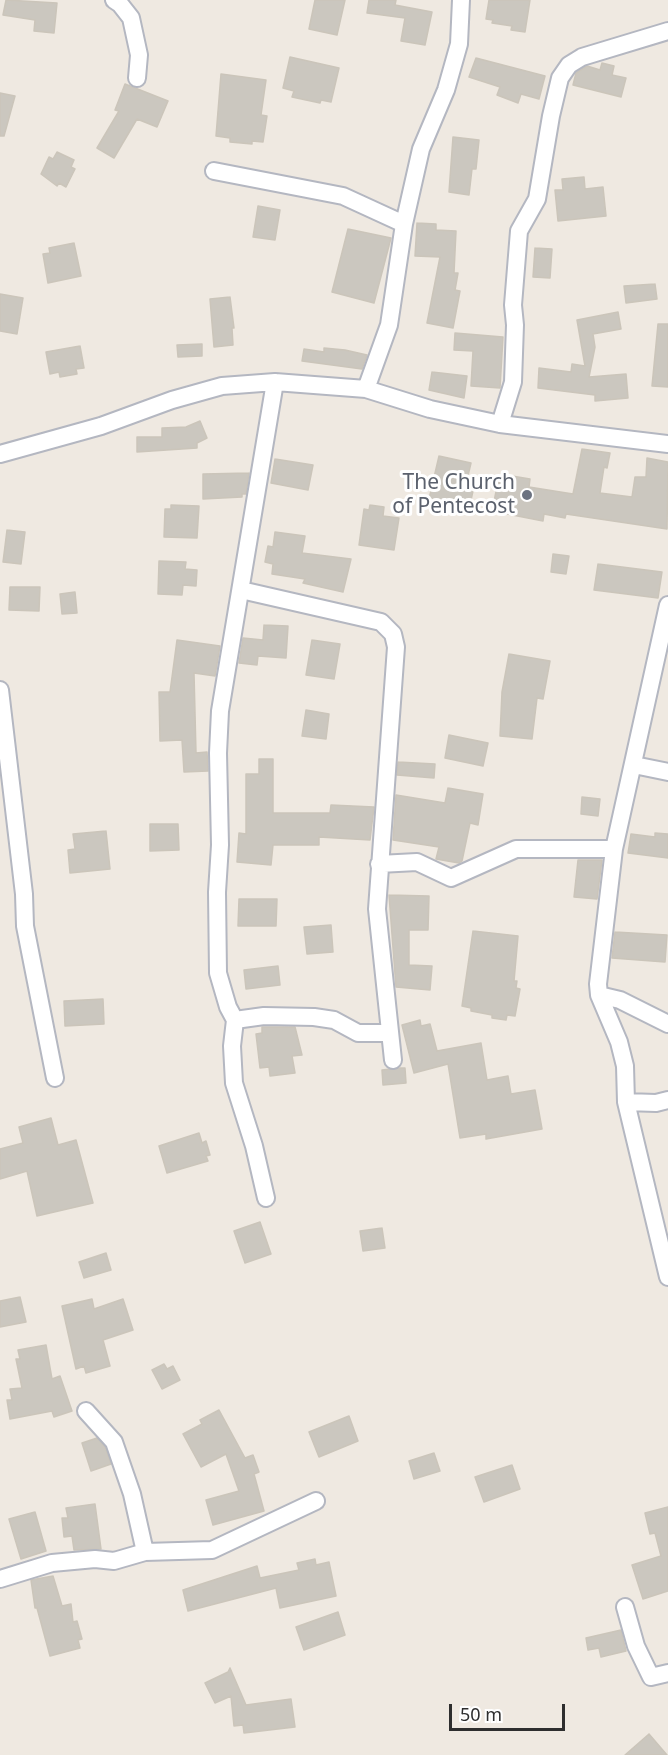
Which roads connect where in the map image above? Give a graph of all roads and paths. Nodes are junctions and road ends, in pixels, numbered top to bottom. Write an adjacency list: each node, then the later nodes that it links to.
1 (114, 0): 4 (street)
2 (461, 0): 6 (street)
3 (668, 31): 9 (street)
4 (136, 78)
5 (214, 171): 6 (street)
6 (404, 224): 8 (street)
7 (275, 382): 8 (street); 11 (street); 12 (street)
8 (366, 389): 9 (street)
9 (500, 424): 10 (street)
10 (668, 444)
11 (0, 454)
12 (241, 590): 18 (street); 20 (street)
13 (668, 605): 15 (street)
14 (0, 690): 24 (street)
15 (634, 765): 16 (street); 17 (street)
16 (668, 772)
17 (614, 849): 18 (street); 19 (street)
18 (379, 864): 22 (street)
19 (599, 994): 21 (street); 26 (street)
20 (235, 1020): 22 (street); 27 (street)
21 (668, 1024)
22 (390, 1033): 23 (street)
23 (393, 1060)
24 (55, 1078)
25 (668, 1100): 26 (street)
26 (626, 1102): 28 (street)
27 (266, 1198)
28 (668, 1277)
29 (86, 1411): 31 (street)
30 (316, 1501): 31 (street)
31 (145, 1552): 32 (street)
32 (0, 1579)
33 (625, 1607): 34 (street)
34 (668, 1673)

